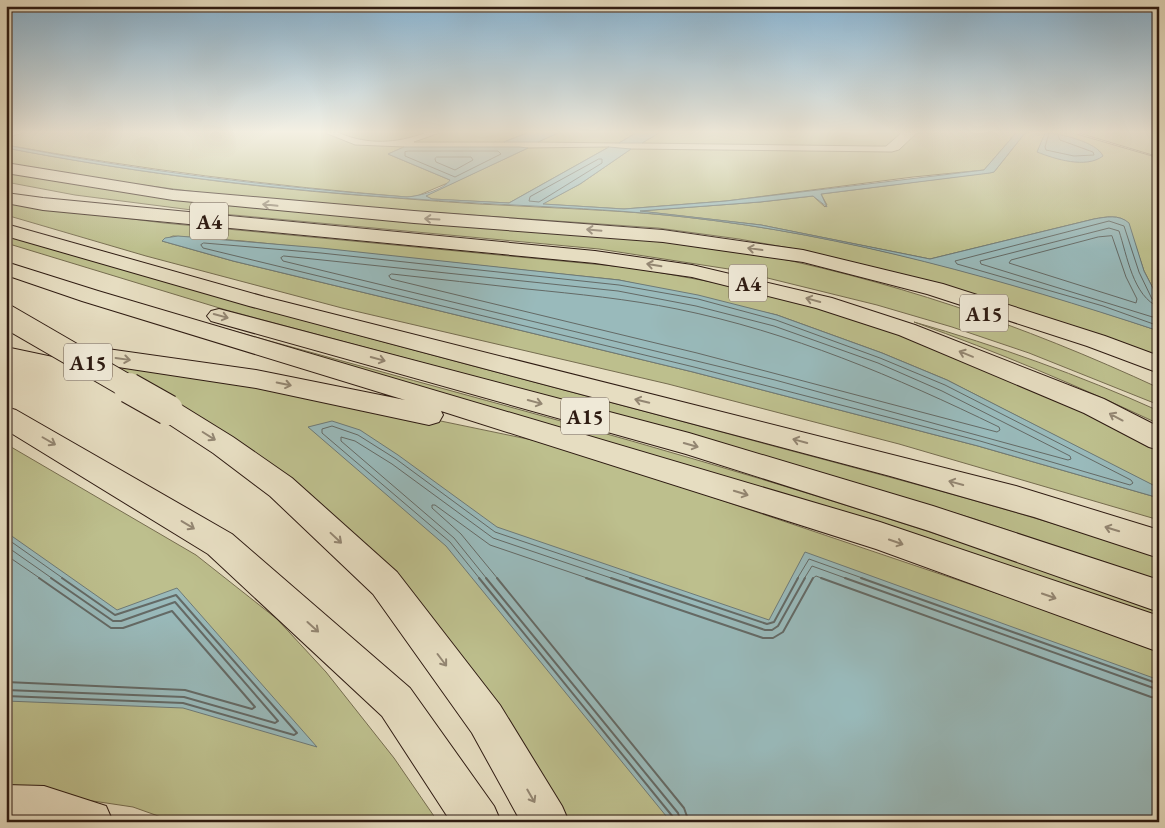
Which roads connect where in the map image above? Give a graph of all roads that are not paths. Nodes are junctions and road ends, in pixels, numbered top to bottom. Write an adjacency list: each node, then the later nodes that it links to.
1 (29, 172): 7 (highway, A15, one-way to 1)
2 (6, 188): 4 (highway, A4)
3 (6, 198): 4 (highway, A4)
4 (108, 210): 14 (highway, A4, one-way to 4)
5 (6, 230): 16 (highway, A15, one-way to 5)
6 (6, 254): 17 (highway, A15, one-way to 17)
7 (803, 256): 11 (highway, A15); 12 (highway, A15)
8 (6, 268): 15 (highway, A15)
9 (6, 316): 22 (highway, A15, one-way to 22, bridge)
10 (6, 338): 15 (highway, A15, one-way to 15)
11 (1159, 365)
12 (1159, 386)
13 (6, 418): 21 (highway, one-way to 21)
14 (1159, 440)
15 (611, 452): 18 (highway, A15, one-way to 18)
16 (1159, 544)
17 (1159, 596)
18 (1159, 634)
19 (6, 807): 20 (highway)
20 (90, 822)
21 (478, 822)
22 (546, 822)

